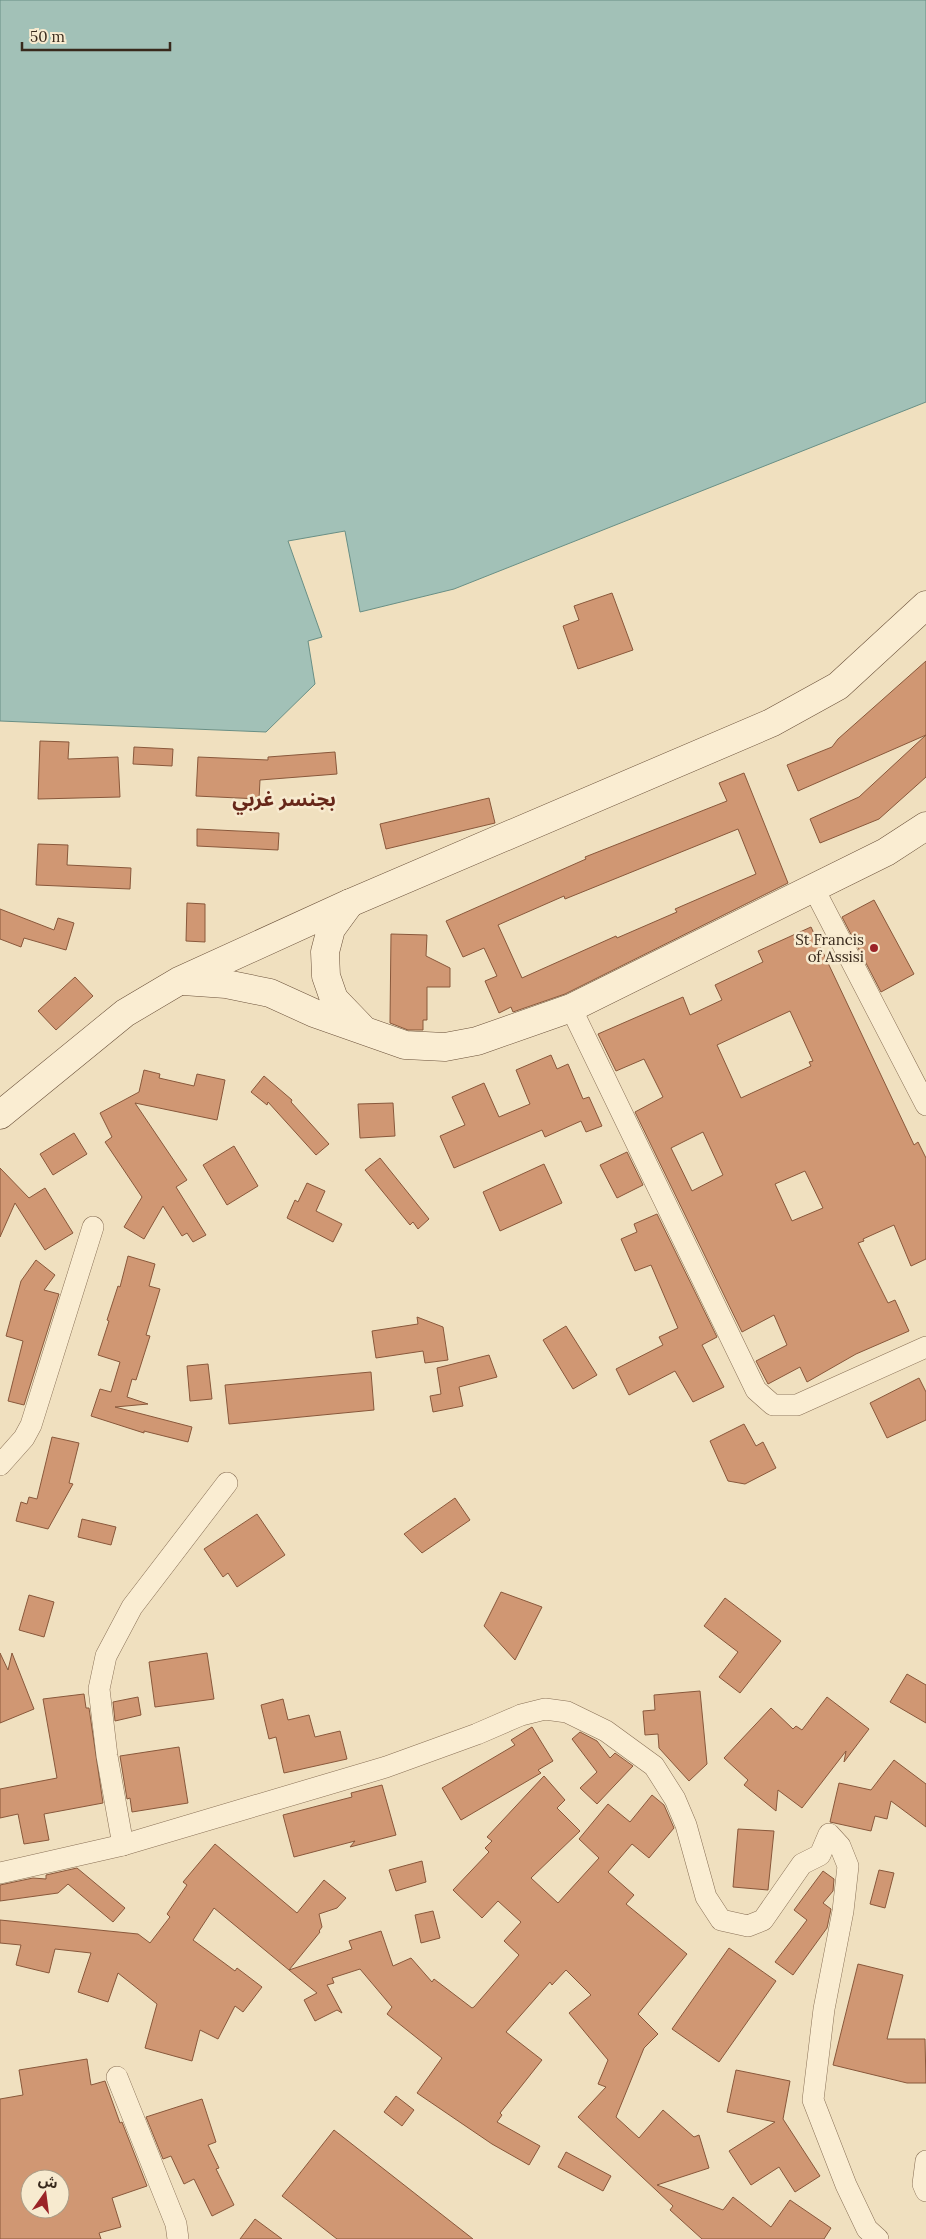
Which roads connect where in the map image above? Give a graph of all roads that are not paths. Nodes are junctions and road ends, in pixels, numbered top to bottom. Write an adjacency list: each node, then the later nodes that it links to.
1 (926, 605): 4 (main road)
2 (926, 826): 3 (main road)
3 (814, 889): 6 (main road); 8 (street)
4 (350, 903): 5 (main road); 7 (main road)
5 (179, 981): 7 (main road); 9 (main road)
6 (571, 1008): 7 (main road); 11 (street)
7 (365, 1032)
8 (926, 1105)
9 (0, 1115)
10 (93, 1227): 12 (street)
11 (926, 1347)
12 (0, 1465)
13 (227, 1483): 14 (street)
14 (123, 1845): 15 (street); 20 (street)
15 (0, 1873)
16 (117, 2077): 19 (street)
17 (926, 2162): 18 (street)
18 (926, 2191)
19 (178, 2239)
20 (878, 2239)

